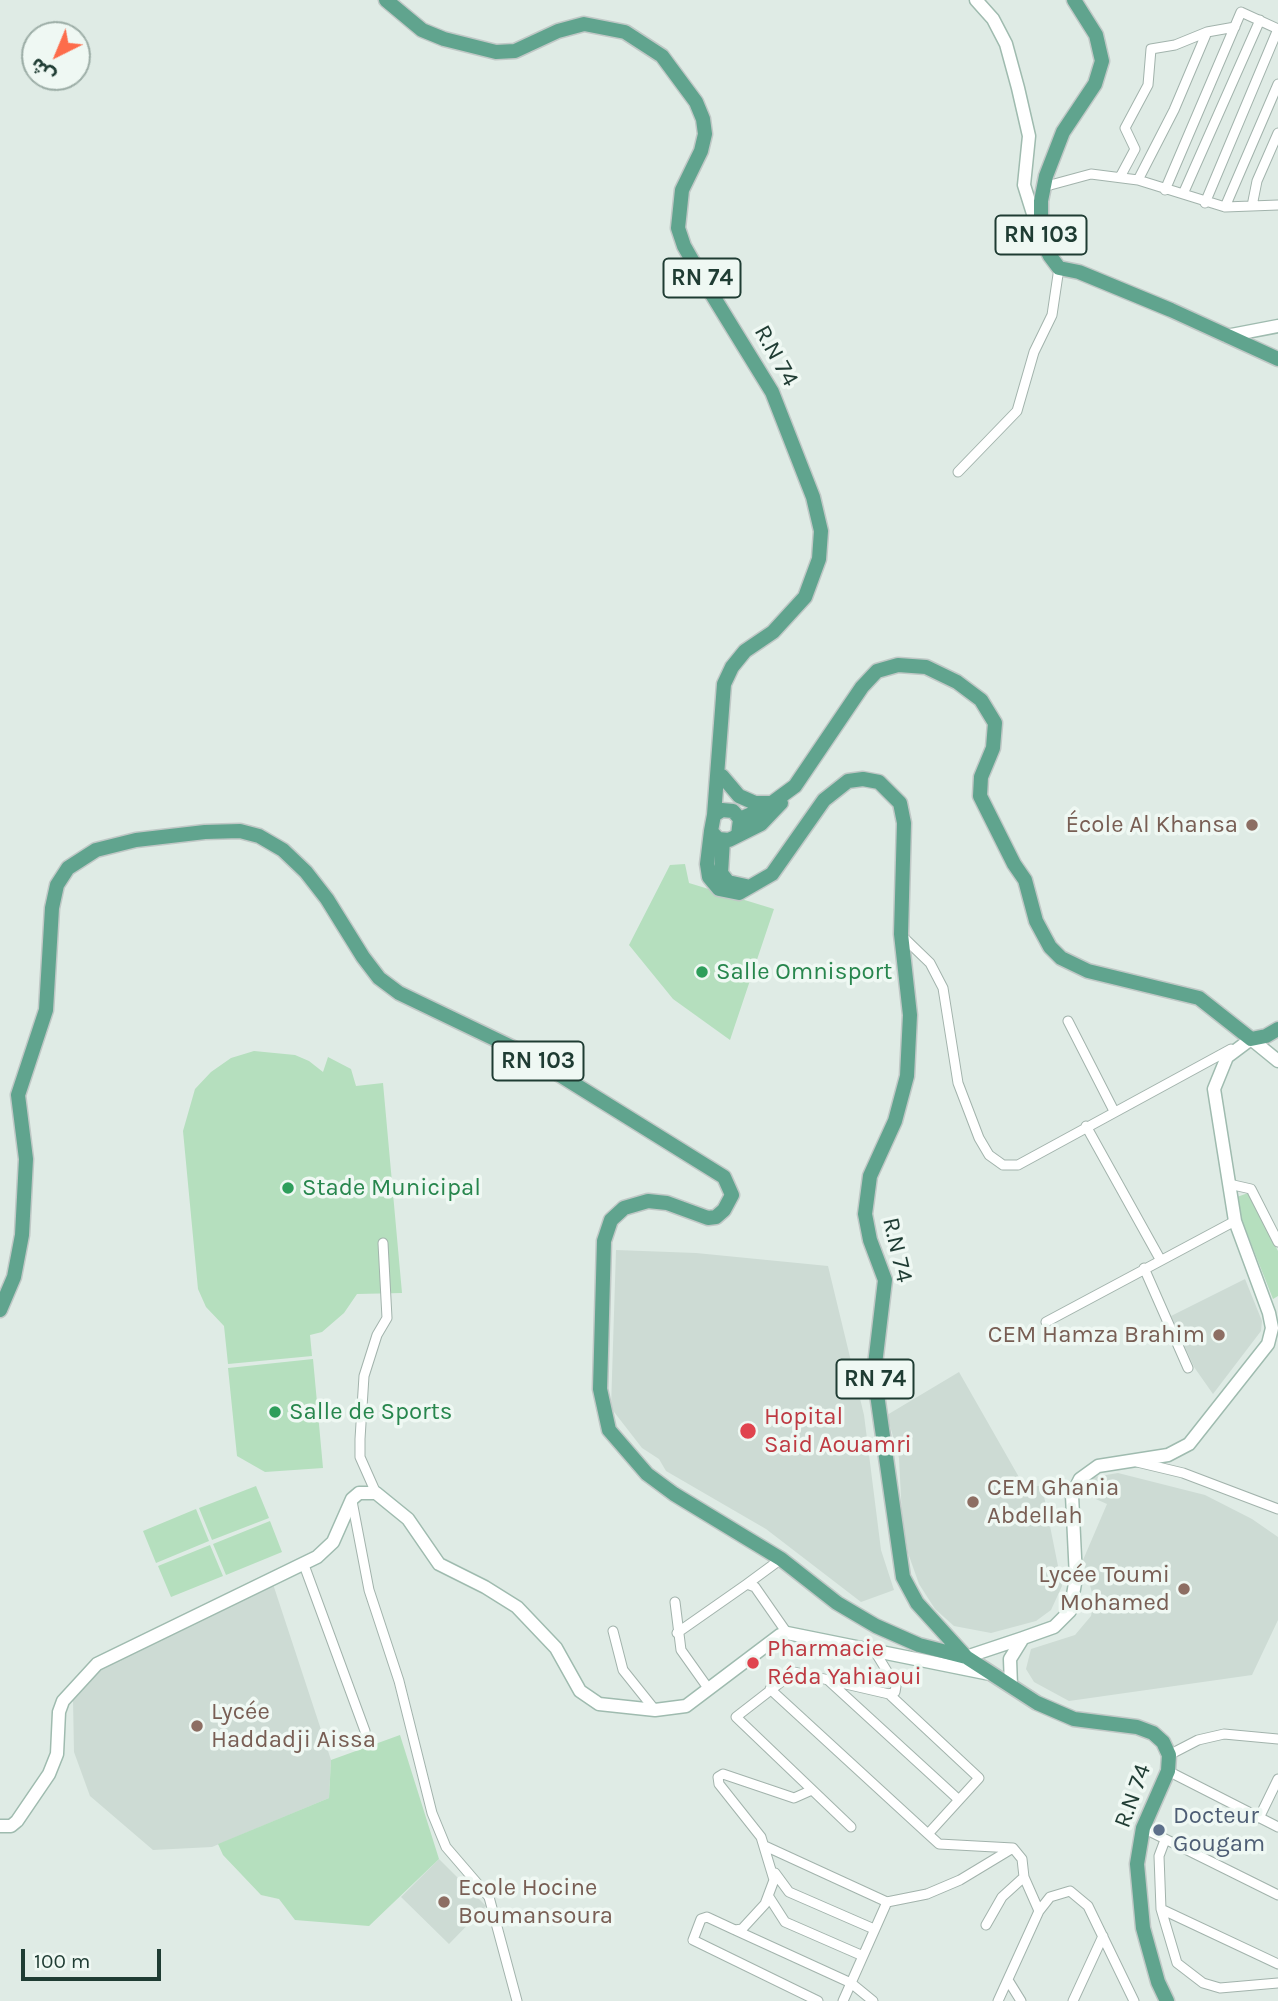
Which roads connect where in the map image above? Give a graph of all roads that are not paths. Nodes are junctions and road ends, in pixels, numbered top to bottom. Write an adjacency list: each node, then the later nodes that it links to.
1 (386, 0): 25 (main road, R.N 74 / RN 74)
2 (976, 0): 19 (street)
3 (1074, 0): 12 (main road, RN 103)
4 (1260, 20): 5 (street); 6 (street); 14 (street)
5 (1235, 27): 7 (street); 13 (street)
6 (1278, 29): 16 (street)
7 (1207, 32): 10 (street); 11 (street)
8 (1278, 84): 18 (street)
9 (1278, 133): 17 (street)
10 (1120, 177): 11 (street); 12 (street)
11 (1138, 180): 13 (street)
12 (1043, 187): 19 (main road, RN 103)
13 (1164, 190): 14 (street)
14 (1183, 194): 16 (street)
15 (1277, 202): 17 (street)
16 (1205, 203): 18 (street)
17 (1252, 206): 18 (street)
18 (1224, 207)
19 (1041, 238): 20 (main road, RN 103)
20 (1059, 268): 22 (main road, RN 103); 24 (street)
21 (1278, 326): 22 (street)
22 (1227, 335): 23 (main road, RN 103)
23 (1278, 359)
24 (958, 472)
25 (718, 761): 26 (main road, R.N 74 / RN 74); 28 (main road, R.N 74 / RN 74)
26 (722, 776): 27 (main road); 29 (main road, R.N 74 / RN 74)
27 (779, 799): 29 (main road); 31 (main road); 37 (main road)
28 (713, 815): 29 (main road); 30 (main road, R.N 74 / RN 74)
29 (737, 815): 31 (main road, R.N 74 / RN 74)
30 (711, 831): 32 (main road); 33 (main road, R.N 74 / RN 74)
31 (738, 835): 32 (main road)
32 (723, 840): 33 (main road)
33 (754, 886): 34 (main road, R.N 74 / RN 74)
34 (901, 934): 40 (street); 64 (main road, R.N 74 / RN 74)
35 (1068, 1021): 39 (street)
36 (1278, 1029): 37 (main road)
37 (1251, 1038): 38 (street); 39 (street); 41 (street)
38 (1278, 1061)
39 (1114, 1111): 40 (street)
40 (1086, 1126): 45 (street)
41 (1229, 1184): 42 (street); 43 (street)
42 (1235, 1221): 45 (street); 48 (street)
43 (1278, 1242)
44 (383, 1243): 52 (street)
45 (1160, 1259): 46 (street)
46 (1144, 1268): 49 (street); 50 (street)
47 (0, 1310): 55 (main road, RN 103)
48 (1274, 1318): 51 (street)
49 (1046, 1322)
50 (1188, 1368)
51 (1133, 1461): 54 (street); 62 (street)
52 (376, 1493): 53 (street); 71 (street)
53 (352, 1499): 56 (street); 104 (street)
54 (1278, 1509)
55 (780, 1559): 57 (street); 64 (main road, RN 103)
56 (304, 1565): 72 (street); 80 (street)
57 (747, 1584): 60 (street); 61 (street)
58 (676, 1602): 60 (street)
59 (614, 1631): 71 (street)
60 (677, 1633): 68 (street)
61 (788, 1633): 63 (street); 68 (street)
62 (1023, 1637): 64 (street); 67 (street)
63 (874, 1650): 65 (street); 70 (street)
64 (967, 1657): 65 (main road, R.N 74 / RN 74)
65 (993, 1675): 67 (main road, R.N 74 / RN 74)
66 (826, 1678): 69 (street); 70 (street); 78 (street)
67 (1011, 1686): 74 (main road, R.N 74 / RN 74)
68 (708, 1688): 71 (street)
69 (770, 1689): 77 (street); 84 (street)
70 (889, 1694): 78 (street)
71 (655, 1710)
72 (365, 1731)
73 (1278, 1739): 74 (street)
74 (1169, 1755): 75 (main road, R.N 74)
75 (1168, 1771): 79 (street); 83 (main road, R.N 74)
76 (1278, 1779): 79 (street)
77 (812, 1790): 81 (street); 86 (street)
78 (959, 1800): 84 (street)
79 (1259, 1818): 82 (street)
80 (0, 1826)
81 (852, 1827)
82 (1278, 1827)
83 (1143, 1828): 85 (street); 112 (main road, R.N 74)
84 (928, 1834): 87 (street)
85 (1165, 1840): 90 (street); 93 (street)
86 (765, 1846): 88 (street); 92 (street)
87 (1013, 1848): 89 (street); 92 (street)
88 (772, 1868): 91 (street); 96 (street)
89 (1024, 1877): 94 (street); 95 (street)
90 (1278, 1895)
91 (769, 1897): 97 (street); 99 (street)
92 (887, 1902): 96 (street)
93 (1161, 1909): 100 (street); 103 (street)
94 (1039, 1911): 98 (street); 101 (street)
95 (986, 1925)
96 (874, 1929): 99 (street)
97 (735, 1930): 102 (street); 105 (street)
98 (1102, 1936): 110 (street); 111 (street)
99 (863, 1956): 102 (street)
100 (1278, 1964)
101 (1008, 1980): 108 (street); 109 (street)
102 (851, 1983): 106 (street); 107 (street)
103 (1278, 1983)
104 (517, 2001)
105 (818, 2001)
106 (843, 2001)
107 (873, 2001)
108 (998, 2001)
109 (1021, 2001)
110 (1073, 2001)
111 (1135, 2001)
112 (1167, 2001)

